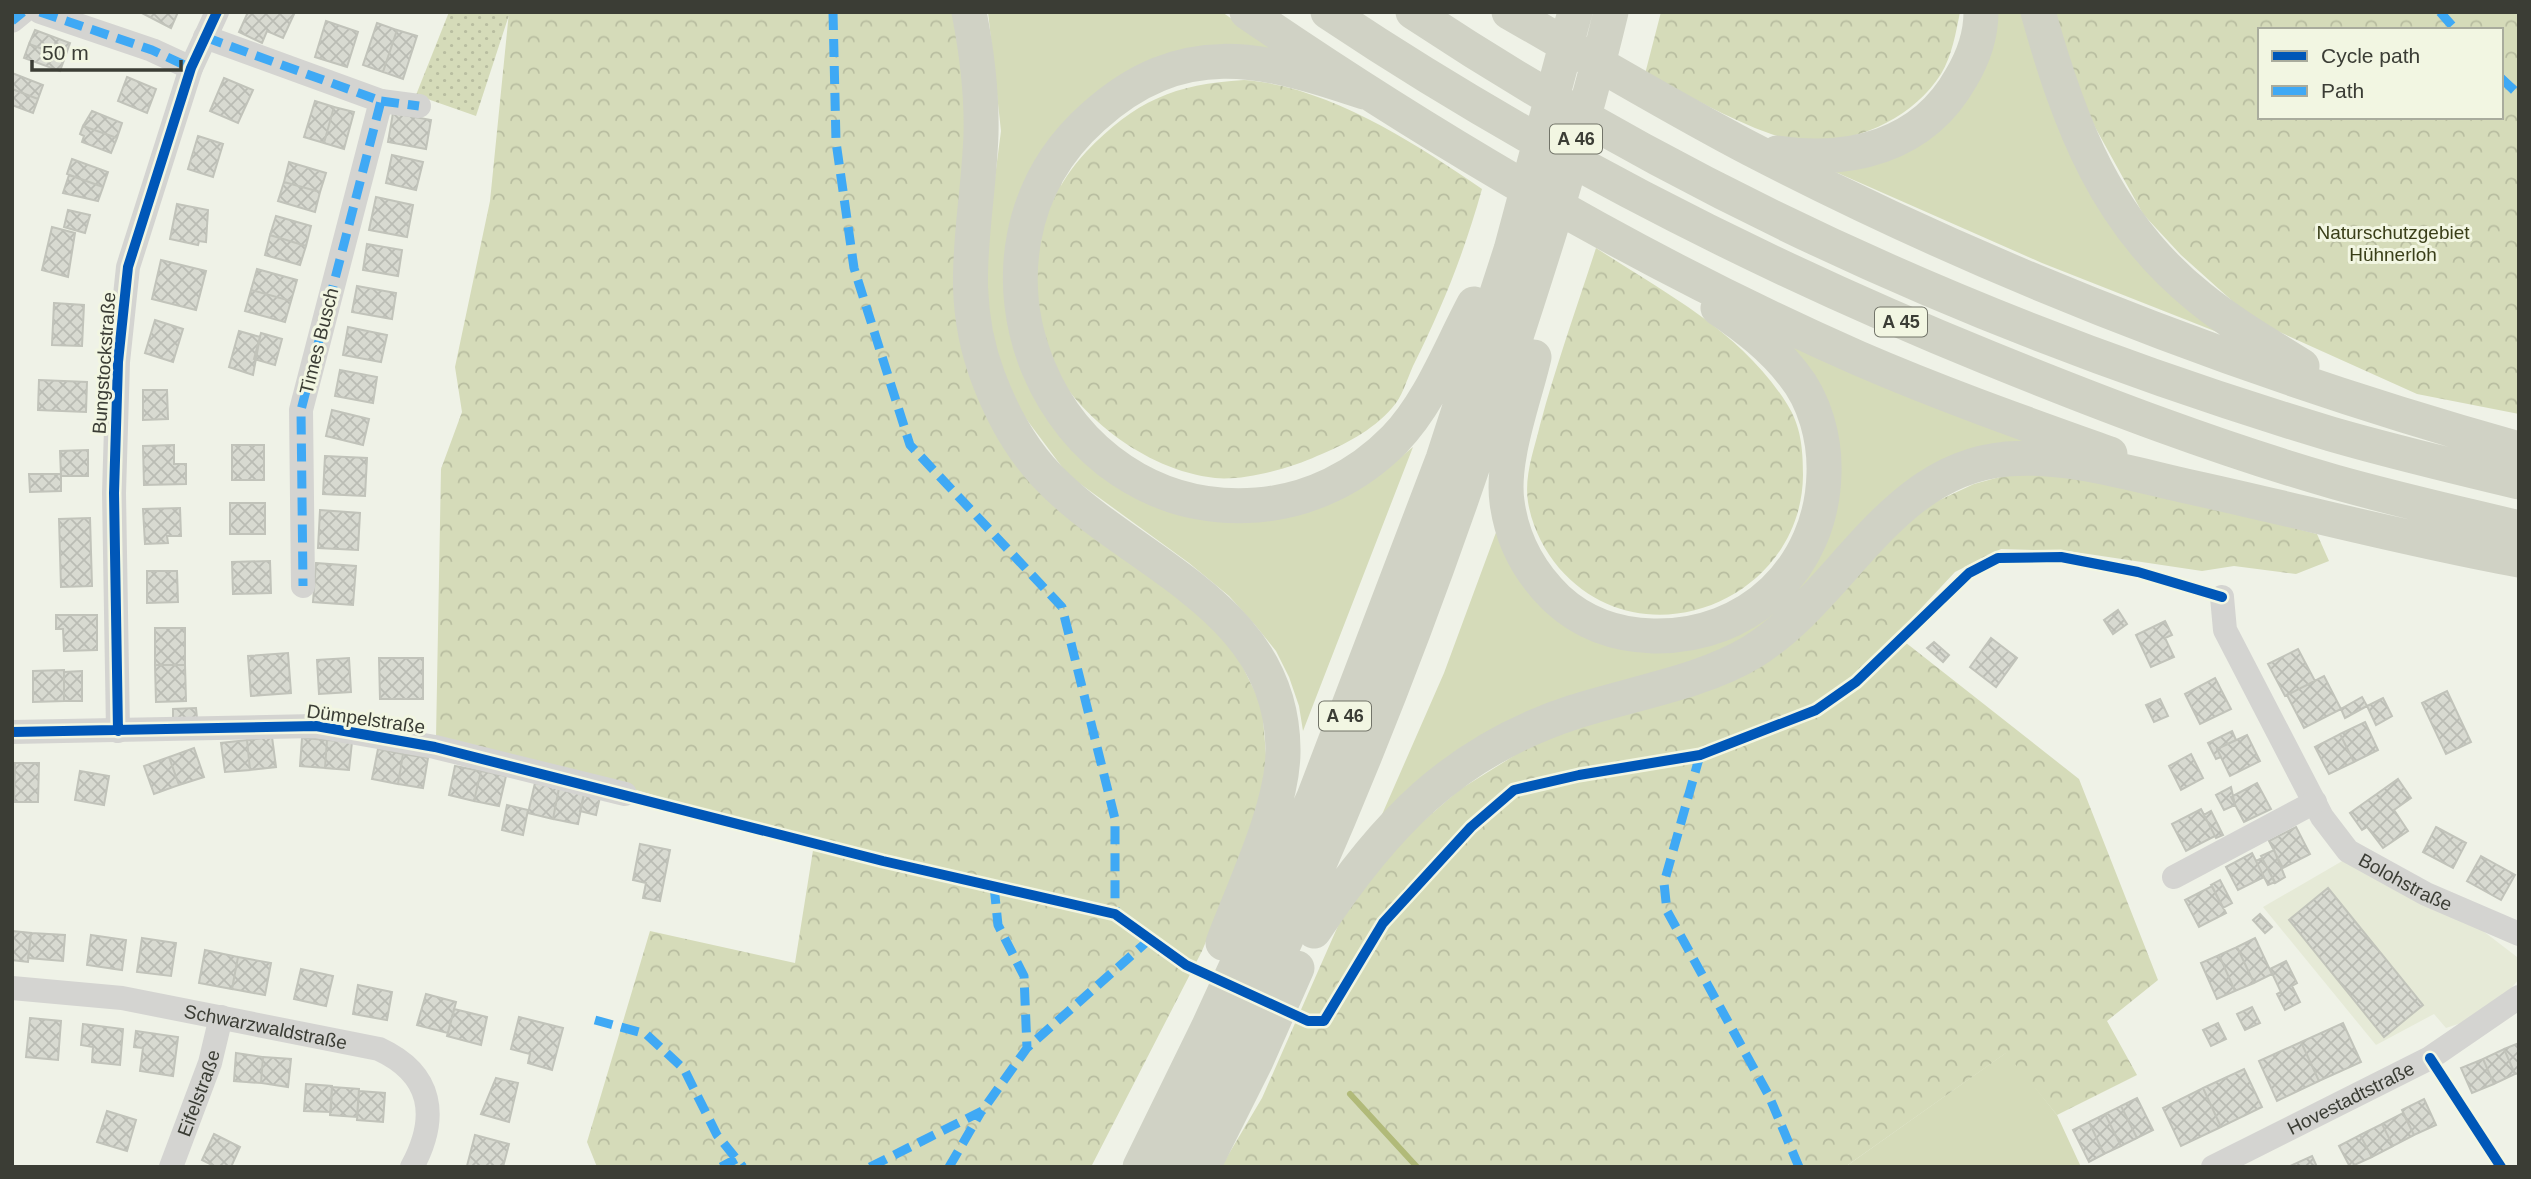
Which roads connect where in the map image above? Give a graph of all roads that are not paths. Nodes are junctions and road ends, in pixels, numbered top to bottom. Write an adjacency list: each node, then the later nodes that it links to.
1 (23, 12): 14 (street)
2 (40, 12): 16 (street)
3 (217, 12): 15 (street, Bungstockstraße)
4 (969, 12): 40 (highway)
5 (1247, 12): 17 (highway)
6 (1328, 12): 29 (highway, A 45)
7 (1413, 12): 27 (highway, A 45)
8 (1509, 12): 20 (highway)
9 (1553, 12): 22 (highway)
10 (1575, 12): 22 (highway, A 46)
11 (1981, 12): 20 (highway)
12 (2038, 12): 25 (highway)
13 (1622, 17): 22 (highway, A 46)
14 (12, 21)
15 (205, 37): 16 (street, Bungstockstraße); 18 (street)
16 (191, 68): 33 (street, Bungstockstraße)
17 (1364, 92): 21 (highway); 23 (highway)
18 (381, 101): 19 (street); 31 (street, Times Busch)
19 (419, 106)
20 (1752, 150): 25 (highway)
21 (1642, 252): 24 (highway); 28 (highway)
22 (1526, 255): 23 (highway); 24 (highway); 47 (highway, A 46); 48 (highway, A 46)
23 (1474, 304): 40 (highway)
24 (1534, 357): 38 (highway)
25 (2349, 395): 26 (highway)
26 (2519, 449)
27 (2519, 482)
28 (2229, 495): 30 (highway); 38 (highway)
29 (2519, 528)
30 (2519, 560)
31 (303, 586)
32 (2222, 597): 36 (street, Bolohstraße)
33 (118, 731): 34 (street, Dümpelstraße); 35 (street, Dümpelstraße)
34 (12, 732)
35 (625, 794)
36 (2315, 803): 37 (street); 39 (street, Bolohstraße)
37 (2174, 877)
38 (1314, 931): 49 (highway)
39 (2519, 934)
40 (1223, 943): 46 (highway)
41 (12, 988): 43 (street, Schwarzwaldstraße)
42 (2519, 996): 50 (street, Hovestadtstraße)
43 (221, 1017): 44 (street, Eifelstraße); 45 (street, Schwarzwaldstraße)
44 (171, 1167)
45 (412, 1167)
46 (1120, 1167)
47 (1140, 1167)
48 (1174, 1167)
49 (1203, 1167)
50 (2213, 1167)

